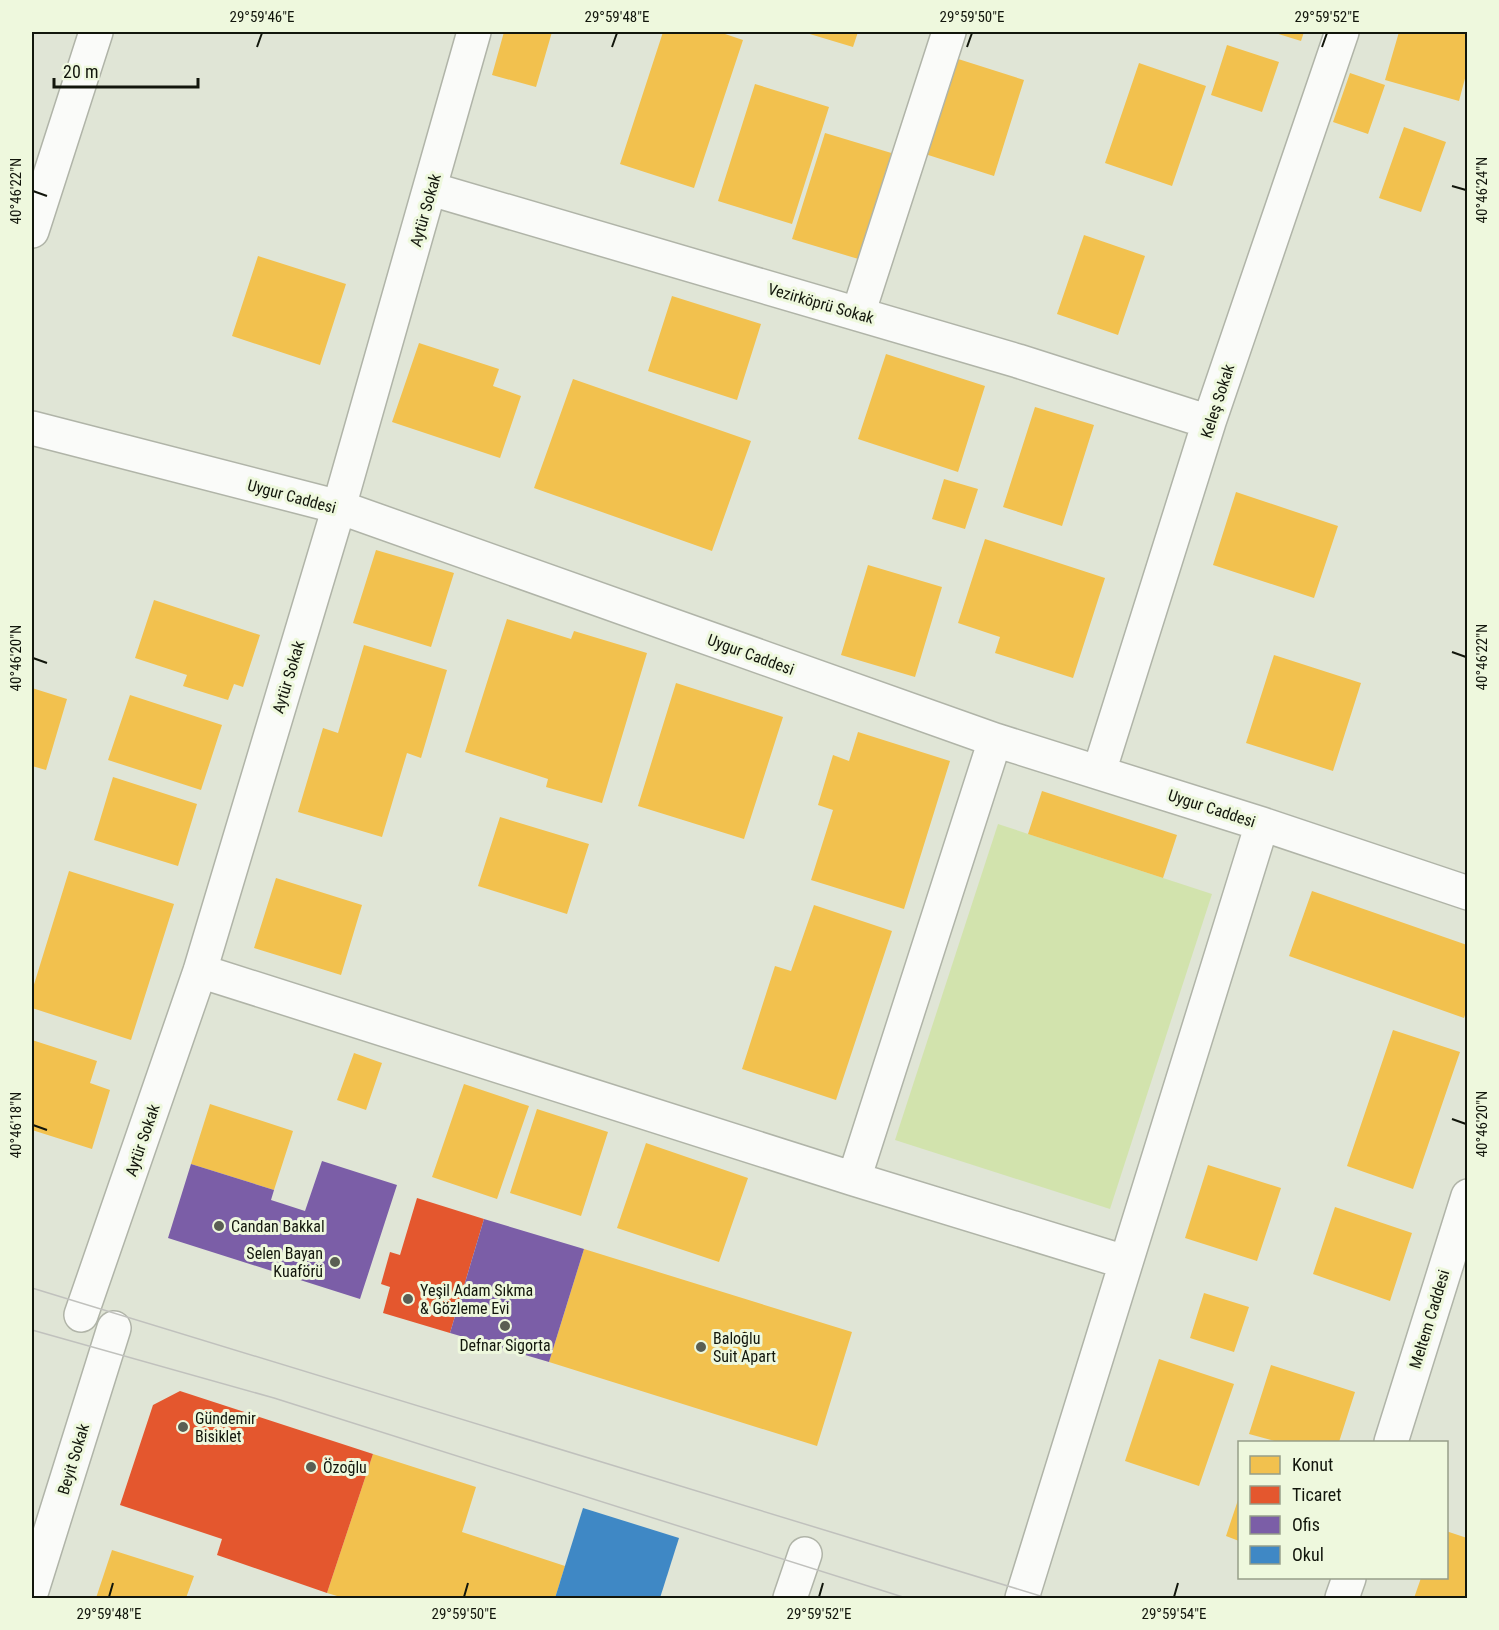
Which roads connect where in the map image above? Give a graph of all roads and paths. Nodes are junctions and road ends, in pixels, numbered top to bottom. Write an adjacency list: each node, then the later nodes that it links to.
1 (96, 32): 6 (street)
2 (474, 32): 5 (street, Aytür Sokak)
3 (949, 32): 7 (street)
4 (1342, 32): 8 (street, Keleş Sokak)
5 (431, 189): 7 (street, Vezirköprü Sokak); 10 (street, Aytür Sokak)
6 (32, 231)
7 (858, 314): 8 (street, Vezirköprü Sokak)
8 (1209, 422): 12 (street, Keleş Sokak)
9 (32, 428): 10 (street, Uygur Caddesi)
10 (339, 507): 11 (street, Uygur Caddesi); 15 (street, Aytür Sokak)
11 (995, 740): 12 (street, Uygur Caddesi); 16 (street)
12 (1099, 772): 13 (street, Uygur Caddesi)
13 (1262, 824): 14 (street, Uygur Caddesi); 18 (street)
14 (1467, 893)
15 (201, 971): 16 (street); 19 (street, Aytür Sokak)
16 (854, 1179): 18 (street)
17 (1467, 1196): 21 (street, Meltem Caddesi)
18 (1125, 1262): 26 (street)
19 (81, 1315)
20 (114, 1328): 24 (street, Beyit Sokak)
21 (1392, 1441)
22 (805, 1554): 25 (street)
23 (1349, 1579): 27 (street)
24 (32, 1590)
25 (790, 1599)
26 (1022, 1599)
27 (1342, 1599)

